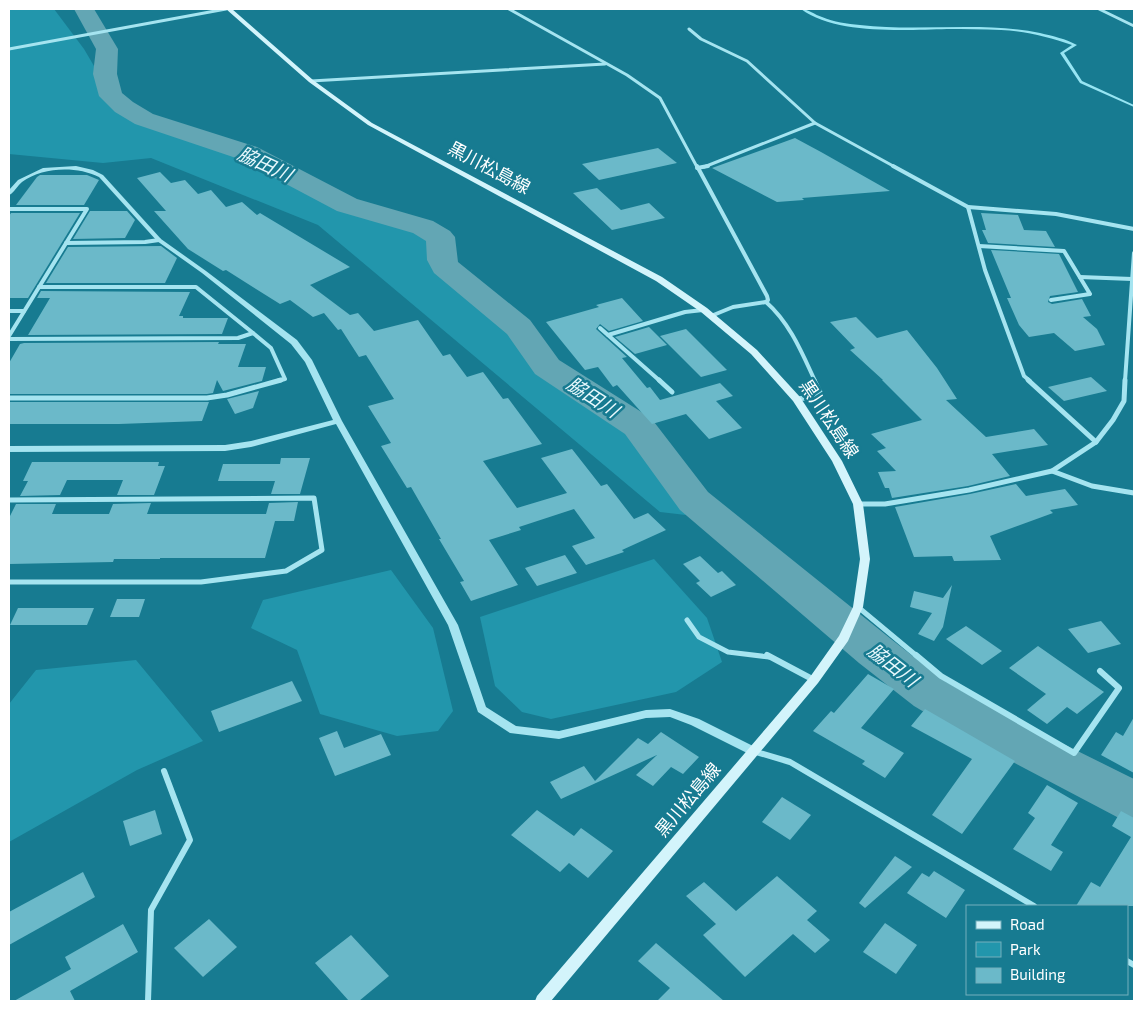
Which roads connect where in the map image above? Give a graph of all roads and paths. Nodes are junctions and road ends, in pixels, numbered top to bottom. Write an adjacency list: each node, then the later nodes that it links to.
1 (228, 9): 6 (street); 8 (main road, 黒川松島線)
2 (509, 9): 7 (street)
3 (1099, 9): 4 (street)
4 (1134, 26)
5 (689, 29): 9 (street)
6 (9, 49)
7 (607, 64): 8 (street); 10 (street)
8 (311, 81): 24 (main road, 黒川松島線)
9 (815, 123): 10 (street); 12 (street)
10 (697, 168): 23 (street)
11 (9, 192): 15 (street)
12 (968, 208): 14 (street); 17 (street)
13 (9, 209): 16 (street)
14 (1134, 229)
15 (159, 240): 16 (street); 35 (street)
16 (66, 242): 21 (street)
17 (979, 246): 19 (street); 36 (street)
18 (1134, 253): 20 (street)
19 (1080, 277): 20 (street); 22 (street)
20 (1132, 279): 36 (street)
21 (39, 287): 26 (street); 29 (street)
22 (1051, 300)
23 (766, 302): 27 (street); 34 (street)
24 (704, 310): 27 (main road, 黒川松島線); 30 (street)
25 (9, 311): 26 (street)
26 (24, 311): 31 (street)
27 (711, 316): 34 (main road, 黒川松島線)
28 (600, 328): 30 (street)
29 (253, 333): 31 (street); 33 (street)
30 (608, 335): 32 (street)
31 (9, 338)
32 (672, 392)
33 (9, 398)
34 (797, 399): 41 (main road, 黒川松島線)
35 (338, 421): 37 (street); 47 (street)
36 (1096, 442): 38 (street)
37 (9, 448)
38 (1052, 471): 39 (street); 41 (street)
39 (1134, 493)
40 (9, 500): 42 (street)
41 (858, 504): 43 (main road, 黒川松島線)
42 (9, 582)
43 (858, 607): 45 (street); 46 (main road, 黒川松島線)
44 (687, 620): 46 (street)
45 (1100, 671)
46 (814, 680): 47 (main road, 黒川松島線)
47 (753, 751): 49 (street); 51 (main road, 黒川松島線)
48 (164, 771): 50 (street)
49 (1032, 905)
50 (148, 1001)
51 (542, 1001)

